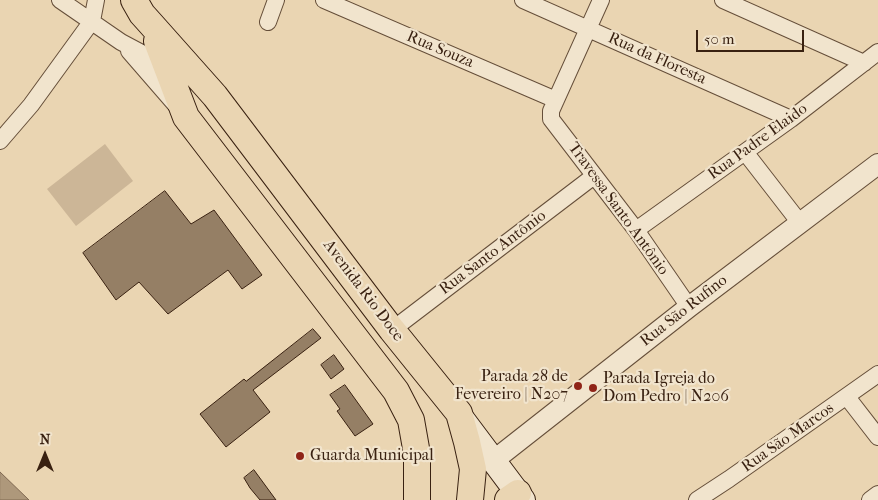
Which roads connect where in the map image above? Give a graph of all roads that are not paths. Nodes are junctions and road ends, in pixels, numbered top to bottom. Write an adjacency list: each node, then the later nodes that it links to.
1 (60, 0): 9 (street, Avenida Rio Doce)
2 (96, 0): 9 (street)
3 (134, 0): 11 (main road, Avenida Rio Doce)
4 (276, 0): 10 (street)
5 (324, 0): 18 (street, Rua Souza)
6 (523, 0): 12 (street, Rua da Floresta)
7 (601, 0): 12 (street)
8 (723, 0): 15 (street)
9 (92, 21): 13 (street, Avenida Rio Doce); 21 (street)
10 (268, 22)
11 (151, 24): 16 (main road, Avenida Rio Doce); 17 (main road, Avenida Rio Doce)
12 (589, 28): 18 (street); 20 (street, Rua da Floresta)
13 (121, 42): 16 (street, Avenida Rio Doce); 19 (street, Avenida Rio Doce)
14 (878, 52): 15 (street, Rua Padre Elaido)
15 (864, 63): 20 (street, Rua Padre Elaido)
16 (168, 67): 17 (street, Avenida Rio Doce); 19 (main road, Avenida Rio Doce)
17 (215, 96): 28 (main road, Avenida Rio Doce)
18 (553, 105): 24 (street, Travessa Santo Antônio)
19 (186, 117): 36 (main road, Avenida Rio Doce)
20 (791, 118): 22 (street, Rua Padre Elaido)
21 (0, 141)
22 (746, 152): 25 (street); 26 (street, Rua Padre Elaido)
23 (878, 164): 25 (street, Rua São Rufino)
24 (594, 176): 26 (street, Travessa Santo Antônio); 28 (street, Rua Santo Antônio)
25 (800, 223): 27 (street, Rua São Rufino)
26 (636, 230): 27 (street, Travessa Santo Antônio)
27 (689, 307): 33 (street, Rua São Rufino)
28 (392, 330): 31 (main road, Avenida Rio Doce)
29 (878, 374): 30 (street, Rua São Marcos)
30 (847, 397): 32 (street); 38 (street, Rua São Marcos)
31 (459, 414): 33 (main road); 37 (main road, Avenida Rio Doce)
32 (878, 437)
33 (493, 461): 35 (main road)
34 (878, 494): 39 (street)
35 (517, 498)
36 (417, 500)
37 (470, 500)
38 (697, 500)
39 (870, 500)

